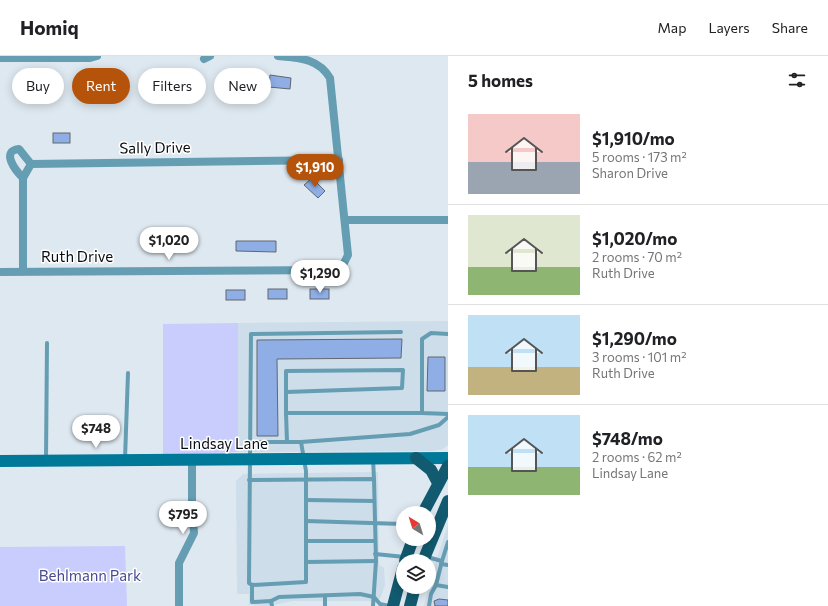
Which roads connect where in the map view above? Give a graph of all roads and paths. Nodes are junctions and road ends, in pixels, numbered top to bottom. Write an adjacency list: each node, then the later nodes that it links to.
1 (97, 56): 3 (street)
2 (278, 56): 5 (street)
3 (49, 57): 4 (street)
4 (0, 58)
5 (339, 160): 6 (street, Sally Drive); 8 (street)
6 (31, 164): 7 (street); 7 (street)
7 (23, 178): 10 (street)
8 (346, 220): 9 (street); 10 (street, Ruth Drive)
9 (448, 220)
10 (23, 271): 11 (street, Ruth Drive)
11 (0, 272)
12 (401, 332): 20 (lane)
13 (448, 334): 18 (lane)
14 (47, 343): 29 (lane)
15 (128, 373): 30 (lane)
16 (286, 392): 16 (lane); 17 (lane)
17 (286, 413): 18 (lane); 21 (lane)
18 (422, 413): 19 (lane)
19 (448, 415): 22 (lane)
20 (252, 442): 21 (lane); 26 (lane)
21 (287, 442): 22 (lane)
22 (301, 442): 27 (lane)
23 (373, 458): 24 (street, Lindsay Lane); 27 (street, Lindsay Lane); 34 (lane)
24 (416, 458): 25 (street, Lindsay Lane); 36 (main road)
25 (448, 458)
26 (250, 460): 27 (street, Lindsay Lane); 31 (street, Lindsay Lane); 35 (lane)
27 (303, 460): 33 (lane)
28 (0, 461): 29 (street, Lindsay Lane)
29 (46, 461): 30 (street, Lindsay Lane)
30 (125, 461): 31 (street, Lindsay Lane)
31 (192, 461): 64 (street)
32 (448, 466): 36 (main road)
33 (306, 478): 34 (lane); 35 (lane); 37 (lane)
34 (374, 479): 38 (lane)
35 (249, 480): 55 (lane)
36 (438, 483): 40 (main road)
37 (306, 500): 38 (lane); 41 (lane)
38 (374, 501): 42 (lane)
39 (448, 501): 48 (main road)
40 (427, 506)
41 (306, 521): 42 (lane); 44 (lane)
42 (375, 523): 43 (lane); 45 (lane)
43 (396, 524)
44 (306, 541): 45 (lane); 51 (lane)
45 (375, 541): 47 (lane)
46 (448, 542): 53 (lane)
47 (375, 554): 49 (lane); 50 (lane)
48 (426, 554)
49 (396, 560)
50 (376, 561): 51 (lane); 62 (lane)
51 (306, 562): 55 (lane)
52 (436, 562): 53 (lane)
53 (441, 563): 54 (lane); 56 (lane)
54 (448, 565)
55 (252, 585): 63 (lane)
56 (436, 586): 57 (lane)
57 (448, 587)
58 (396, 594): 69 (main road)
59 (414, 594): 70 (main road)
60 (431, 594): 71 (lane)
61 (325, 596): 62 (lane); 63 (lane); 66 (lane)
62 (374, 597): 67 (lane); 68 (lane)
63 (272, 601): 65 (lane)
64 (179, 606)
65 (272, 606)
66 (325, 606)
67 (373, 606)
68 (389, 606)
69 (393, 606)
70 (410, 606)
71 (429, 606)

